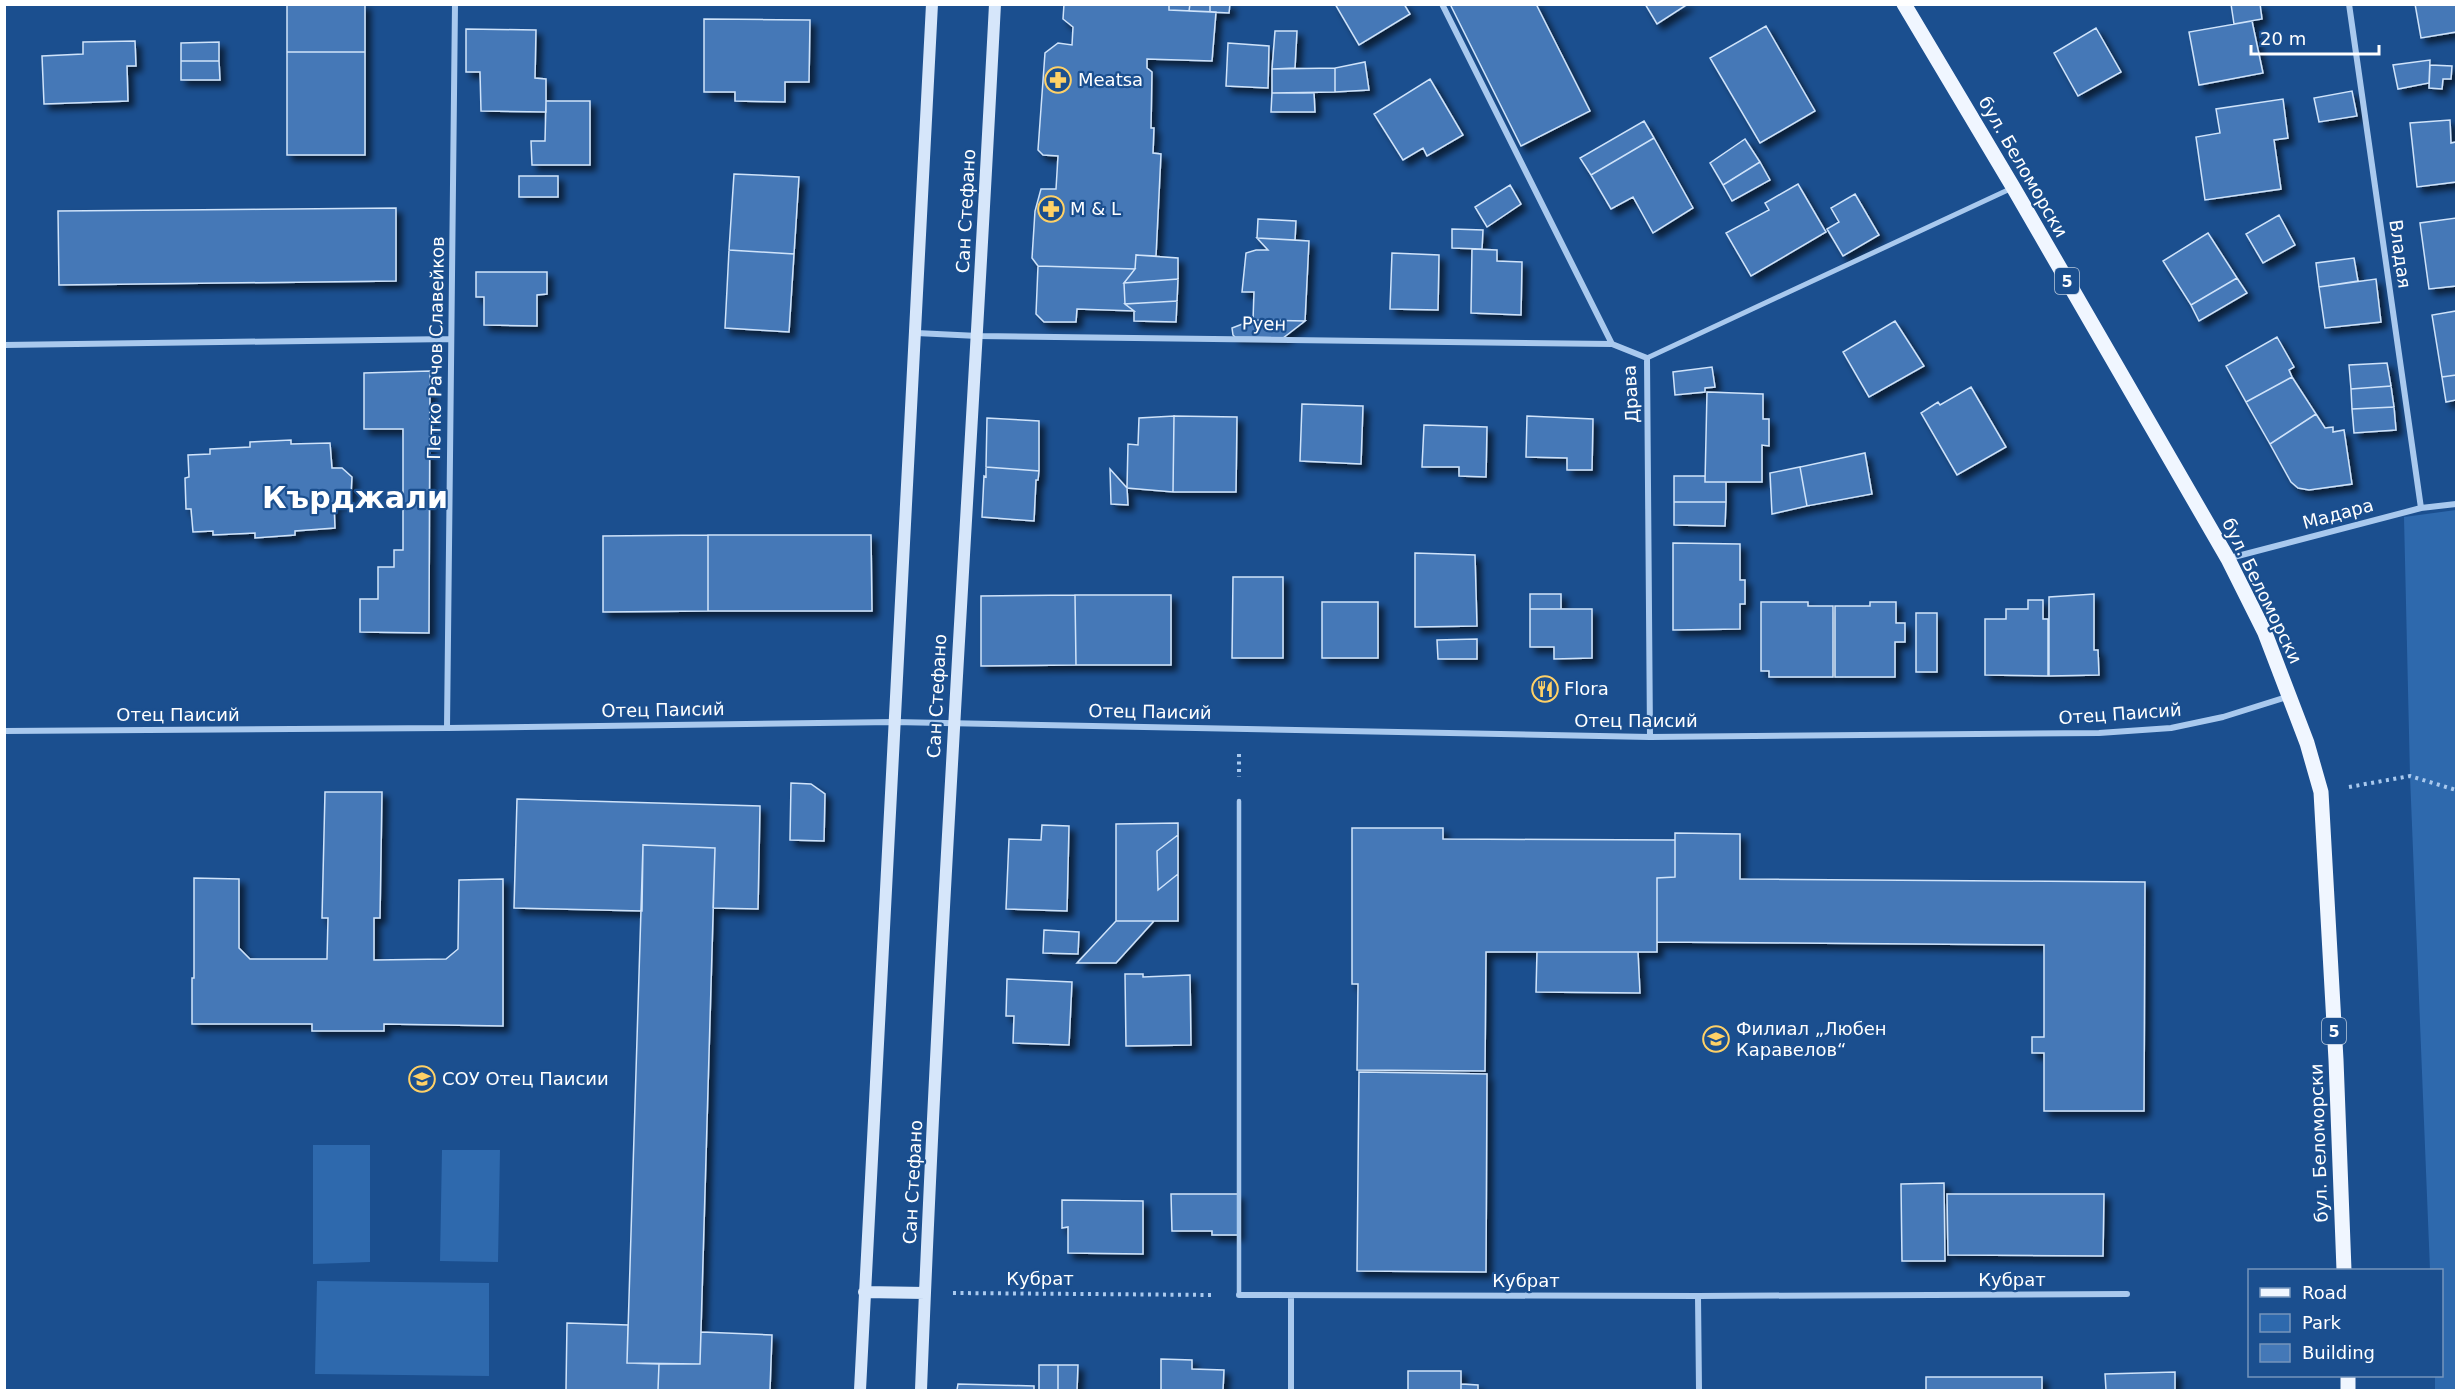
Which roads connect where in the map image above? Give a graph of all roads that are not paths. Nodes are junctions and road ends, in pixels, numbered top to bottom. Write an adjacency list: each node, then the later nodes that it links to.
1 (455, 4): 10 (street, Петко Рачов Славейков)
2 (932, 4): 8 (main road)
3 (995, 4): 9 (main road, Сан Стефано)
4 (1442, 4): 11 (street, Драва)
5 (1904, 4): 7 (main road, бул. Беломорски / 5)
6 (2349, 4): 15 (street, Владая)
7 (2013, 187): 13 (street); 16 (main road, бул. Беломорски / 5)
8 (916, 333): 9 (street, Руен); 18 (main road)
9 (978, 336): 11 (street, Руен); 19 (main road, Сан Стефано)
10 (451, 339): 12 (street); 20 (street, Петко Рачов Славейков)
11 (1612, 344): 13 (street, Драва)
12 (4, 345)
13 (1647, 358): 22 (street, Драва)
14 (2457, 504): 15 (street, Мадара)
15 (2421, 508): 16 (street, Мадара)
16 (2228, 559): 17 (main road, бул. Беломорски / 5)
17 (2290, 696): 22 (street, Отец Паисий); 24 (main road, бул. Беломорски / 5)
18 (894, 722): 19 (street, Отец Паисий); 20 (street, Отец Паисий); 25 (main road)
19 (953, 723): 22 (street, Отец Паисий); 26 (main road, Сан Стефано)
20 (447, 728): 21 (street, Отец Паисий)
21 (4, 730)
22 (1650, 737)
23 (1239, 801): 28 (lane)
24 (2344, 1269)
25 (864, 1292): 26 (main road); 31 (main road)
26 (925, 1293): 32 (main road, Сан Стефано)
27 (2127, 1294): 30 (street, Кубрат)
28 (1239, 1295): 29 (street, Кубрат)
29 (1291, 1296): 30 (street, Кубрат); 33 (street)
30 (1698, 1296): 34 (street)
31 (860, 1390)
32 (921, 1390)
33 (1291, 1390)
34 (1699, 1390)

